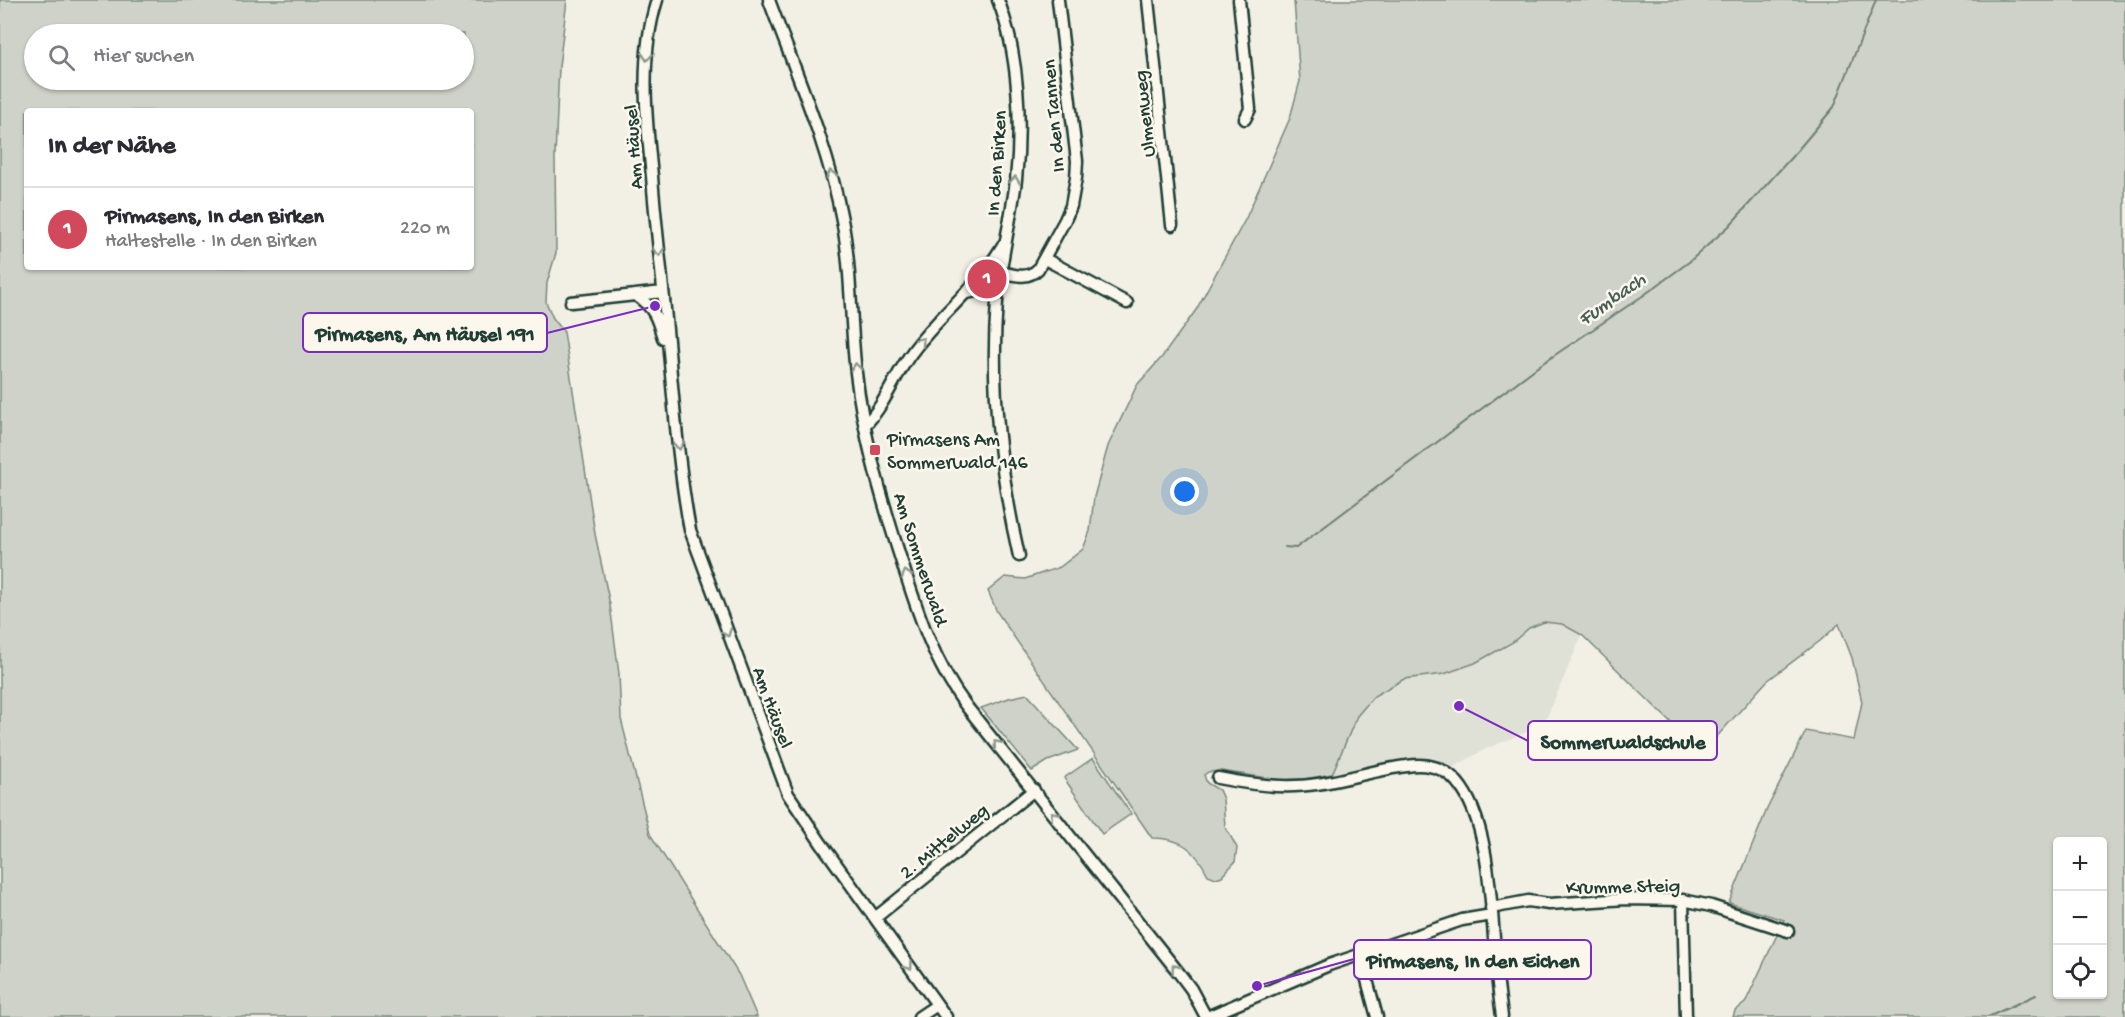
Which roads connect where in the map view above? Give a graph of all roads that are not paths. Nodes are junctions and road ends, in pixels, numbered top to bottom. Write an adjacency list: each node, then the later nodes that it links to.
1 (657, 0): 12 (street, Am Häusel, one-way to 12)
2 (770, 0): 19 (street, Am Sommerwald, one-way to 2)
3 (998, 0): 9 (street, In den Birken, one-way to 3)
4 (1058, 0): 10 (street, In den Tannen)
5 (1148, 0): 8 (street, Ulmenweg)
6 (1239, 0): 7 (street)
7 (1245, 119)
8 (1172, 225)
9 (1007, 238): 11 (street); 13 (street, In den Birken)
10 (1045, 259): 11 (street, In den Tannen); 17 (street)
11 (1001, 272): 15 (street)
12 (663, 292): 14 (street); 18 (street, Am Häusel)
13 (967, 293): 15 (street); 19 (street, In den Birken, one-way to 13)
14 (635, 295): 16 (street); 18 (street, Am Häusel)
15 (997, 299): 20 (street)
16 (571, 302)
17 (1127, 303)
18 (671, 366): 25 (street, Am Häusel, one-way to 25)
19 (865, 424): 22 (street, Am Sommerwald, one-way to 19)
20 (1019, 556)
21 (1218, 778): 24 (street)
22 (1034, 790): 25 (street, 2. Mittelweg); 31 (street, Am Sommerwald, one-way to 22)
23 (1683, 900): 24 (street, Krumme Steig); 26 (street, Krumme Steig); 34 (street)
24 (1492, 912): 27 (street, Krumme Steig); 33 (street)
25 (875, 918): 28 (street, Am Häusel, one-way to 28)
26 (1788, 931)
27 (1360, 954): 31 (street, Krumme Steig); 32 (street)
28 (937, 1005): 29 (street); 30 (street, Am Häusel)
29 (919, 1017)
30 (946, 1017)
31 (1207, 1017)
32 (1377, 1017)
33 (1502, 1017)
34 (1686, 1017)

